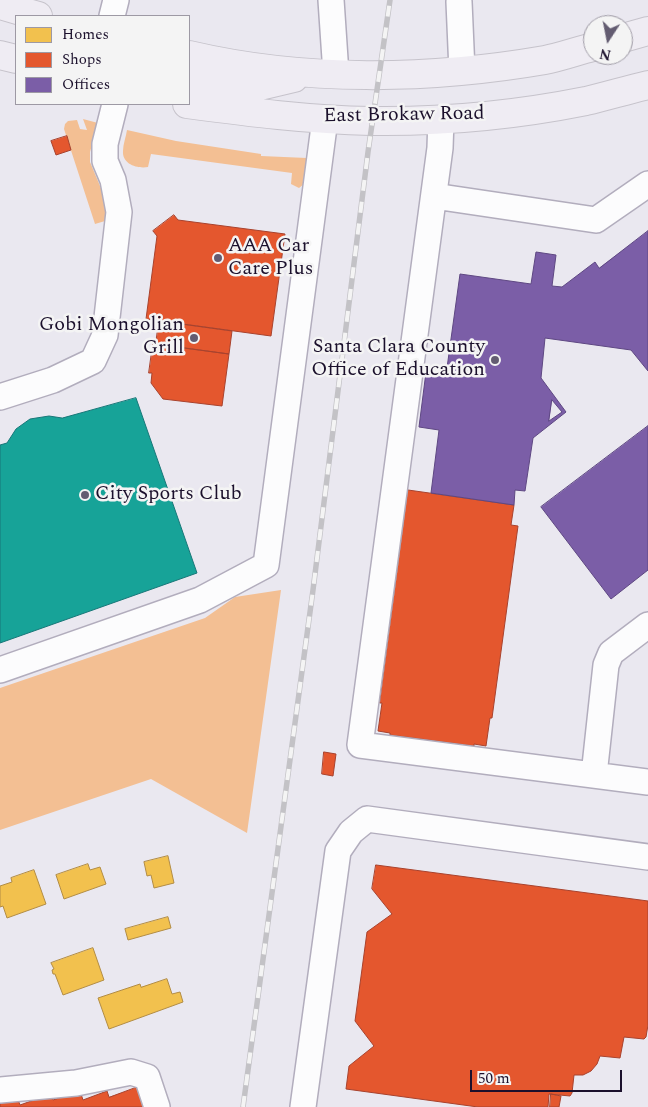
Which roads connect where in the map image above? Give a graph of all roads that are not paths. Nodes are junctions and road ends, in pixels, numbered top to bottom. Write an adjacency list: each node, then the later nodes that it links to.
1 (116, 0): 6 (lane)
2 (331, 0): 16 (lane)
3 (462, 1): 15 (lane)
4 (0, 5): 5 (main road)
5 (35, 15)
6 (112, 15)
7 (648, 31): 9 (main road)
8 (0, 35): 10 (main road)
9 (633, 35)
10 (15, 40)
11 (583, 49): 15 (main road, East Brokaw Road)
12 (0, 55): 14 (main road)
13 (190, 55): 16 (main road, East Brokaw Road)
14 (15, 59)
15 (462, 71): 16 (main road, East Brokaw Road)
16 (325, 73): 17 (main road)
17 (190, 76)
18 (648, 85): 22 (main road, East Brokaw Road)
19 (190, 104): 21 (main road, East Brokaw Road)
20 (115, 105): 25 (lane)
21 (324, 119): 22 (main road, East Brokaw Road); 27 (lane)
22 (440, 119): 24 (lane)
23 (648, 184): 24 (lane)
24 (434, 196): 28 (lane)
25 (0, 397)
26 (648, 625): 28 (lane)
27 (0, 670)
28 (594, 775): 29 (lane)
29 (648, 782)
30 (648, 857): 33 (lane)
31 (0, 1090): 32 (lane)
32 (156, 1107)
33 (303, 1107)

